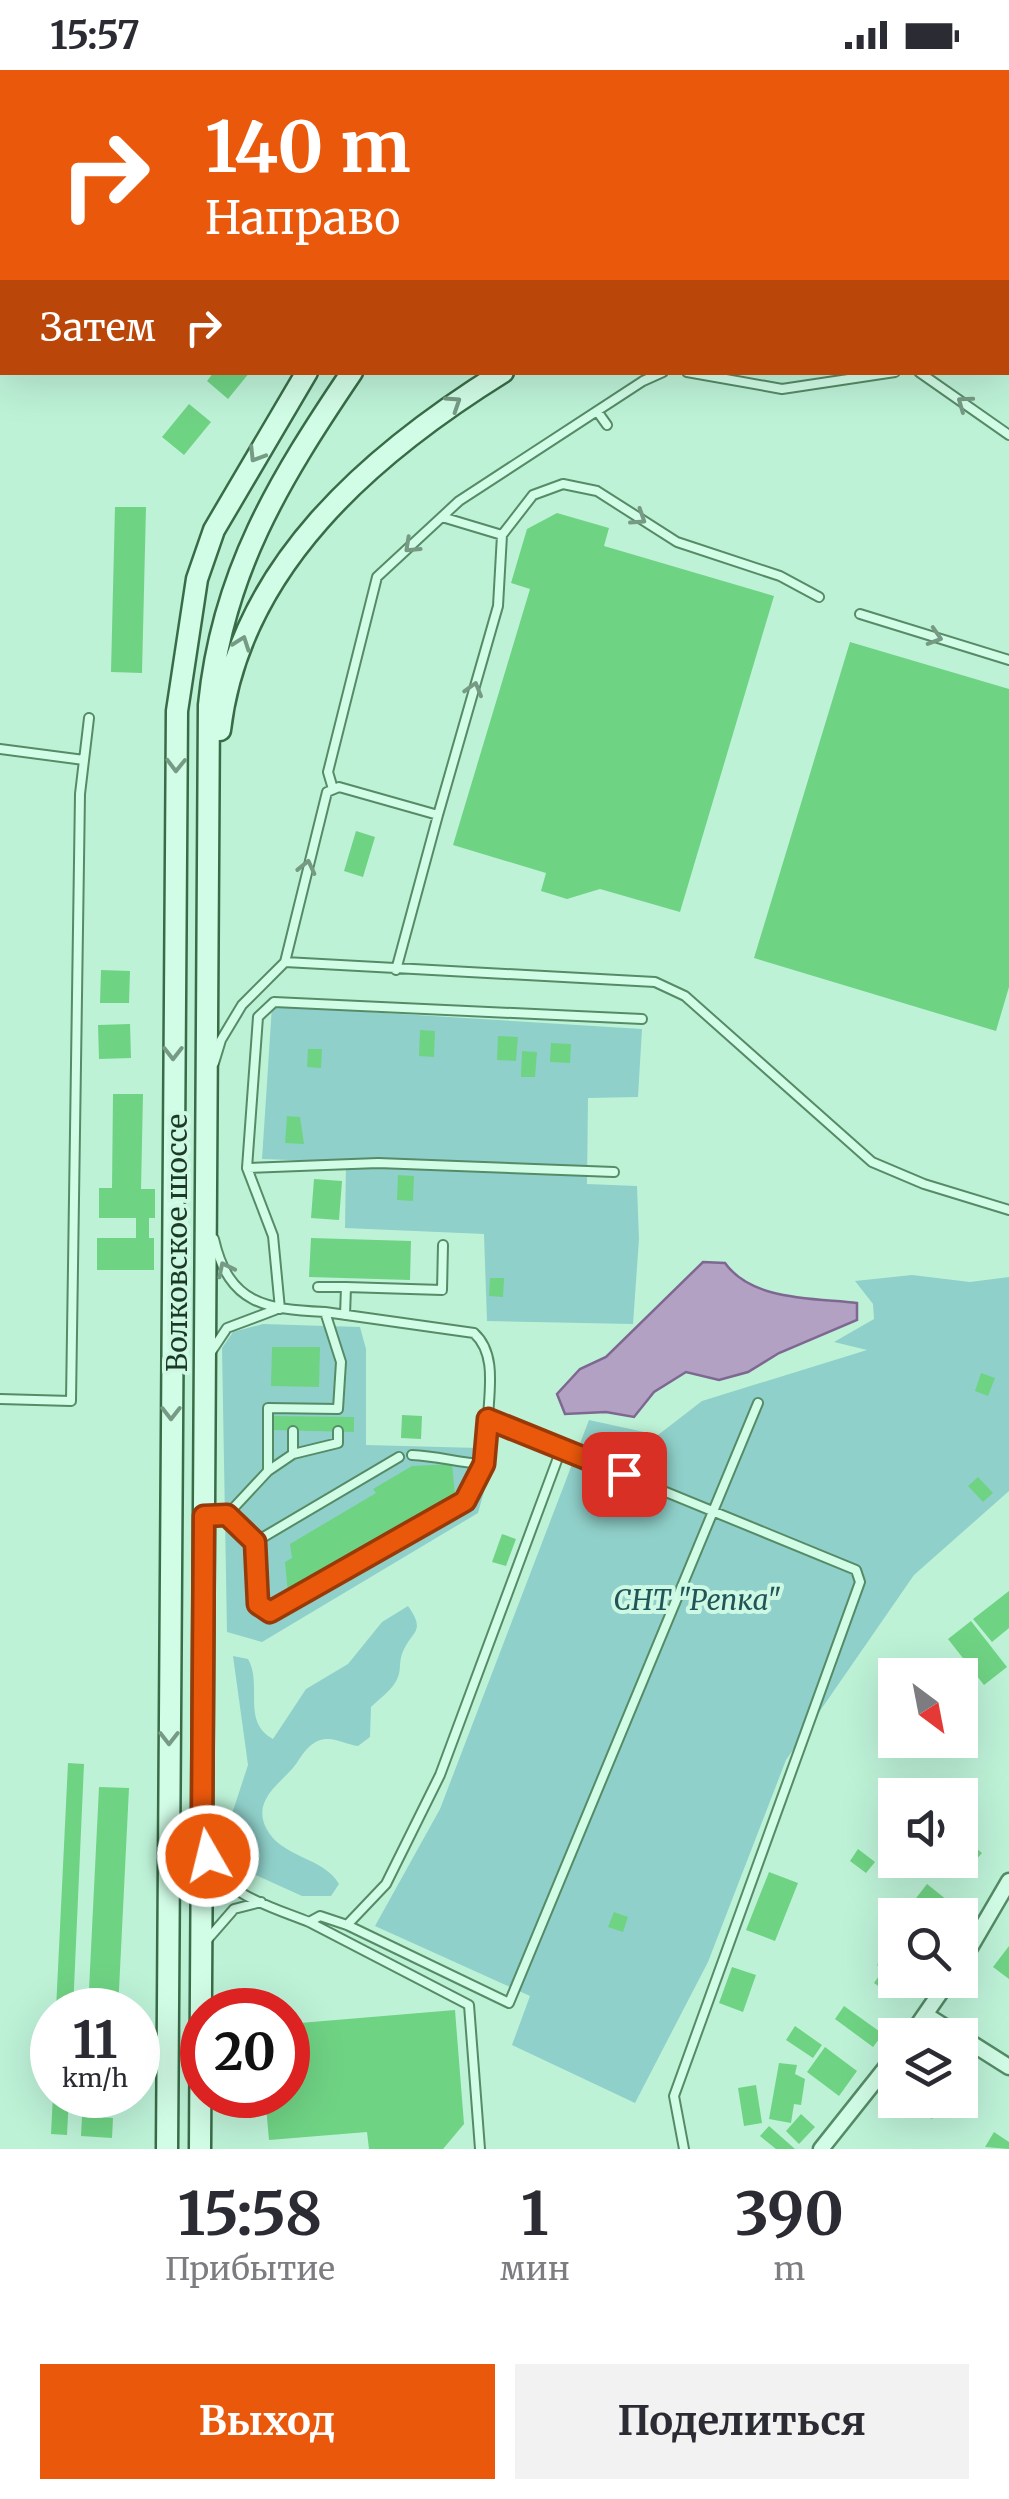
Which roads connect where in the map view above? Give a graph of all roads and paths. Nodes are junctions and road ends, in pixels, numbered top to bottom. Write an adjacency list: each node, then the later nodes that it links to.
1 (305, 375): 68 (main road, Волковское шоссе, one-way to 68)
2 (350, 375): 21 (main road, Волковское шоссе)
3 (498, 375): 21 (main road, one-way to 3)
4 (658, 375): 8 (lane)
5 (704, 375): 6 (lane)
6 (875, 375)
7 (922, 375): 10 (lane, one-way to 7)
8 (598, 410): 9 (lane); 11 (lane)
9 (607, 426)
10 (1009, 435)
11 (442, 517): 12 (lane); 19 (lane, one-way to 19)
12 (502, 535): 13 (lane, one-way to 13); 20 (lane, one-way to 12)
13 (819, 596)
14 (860, 614): 15 (lane, one-way to 15)
15 (1009, 660)
16 (88, 718): 18 (lane)
17 (0, 749): 18 (lane)
18 (84, 760): 37 (lane)
19 (333, 789): 20 (lane); 22 (lane, one-way to 19)
20 (438, 814): 23 (lane)
21 (207, 842): 25 (main road, Волковское шоссе)
22 (285, 962): 23 (lane); 25 (lane)
23 (396, 970): 29 (lane)
24 (642, 1019): 26 (lane)
25 (206, 1091): 28 (main road, Волковское шоссе)
26 (247, 1168): 27 (lane); 33 (lane)
27 (614, 1172)
28 (205, 1200): 33 (lane, one-way to 28); 36 (main road, Волковское шоссе)
29 (1009, 1210)
30 (444, 1245): 32 (lane)
31 (318, 1286): 32 (lane)
32 (346, 1288): 35 (lane)
33 (280, 1310): 34 (lane); 36 (lane)
34 (325, 1312): 35 (lane); 49 (lane)
35 (345, 1314): 39 (lane)
36 (204, 1378): 52 (main road, Волковское шоссе)
37 (0, 1399)
38 (758, 1403): 50 (lane)
39 (488, 1419): 44 (lane); 48 (lane)
40 (293, 1430): 45 (lane)
41 (314, 1431): 43 (lane)
42 (338, 1431): 43 (lane)
43 (314, 1446): 45 (lane)
44 (562, 1447): 50 (lane); 58 (lane)
45 (293, 1454): 49 (lane)
46 (412, 1455): 48 (lane)
47 (400, 1457): 53 (lane)
48 (484, 1464): 53 (lane)
49 (268, 1471): 51 (lane)
50 (715, 1513): 58 (lane); 71 (lane)
51 (227, 1515): 52 (lane); 53 (lane)
52 (204, 1516): 54 (main road, Волковское шоссе)
53 (255, 1542)
54 (202, 1835): 56 (lane); 60 (main road, Волковское шоссе)
55 (1009, 1881): 59 (street)
56 (261, 1902): 57 (lane); 60 (lane)
57 (309, 1922): 58 (lane); 70 (lane)
58 (348, 1925)
59 (978, 1934)
60 (201, 1954): 69 (main road, Волковское шоссе)
61 (937, 1998): 62 (street)
62 (926, 2014): 63 (street); 64 (street)
63 (923, 2018)
64 (932, 2018)
65 (978, 2048): 66 (street)
66 (1009, 2067)
67 (878, 2077): 72 (street)
68 (167, 2149)
69 (200, 2149)
70 (480, 2149)
71 (684, 2149)
72 (821, 2149)

